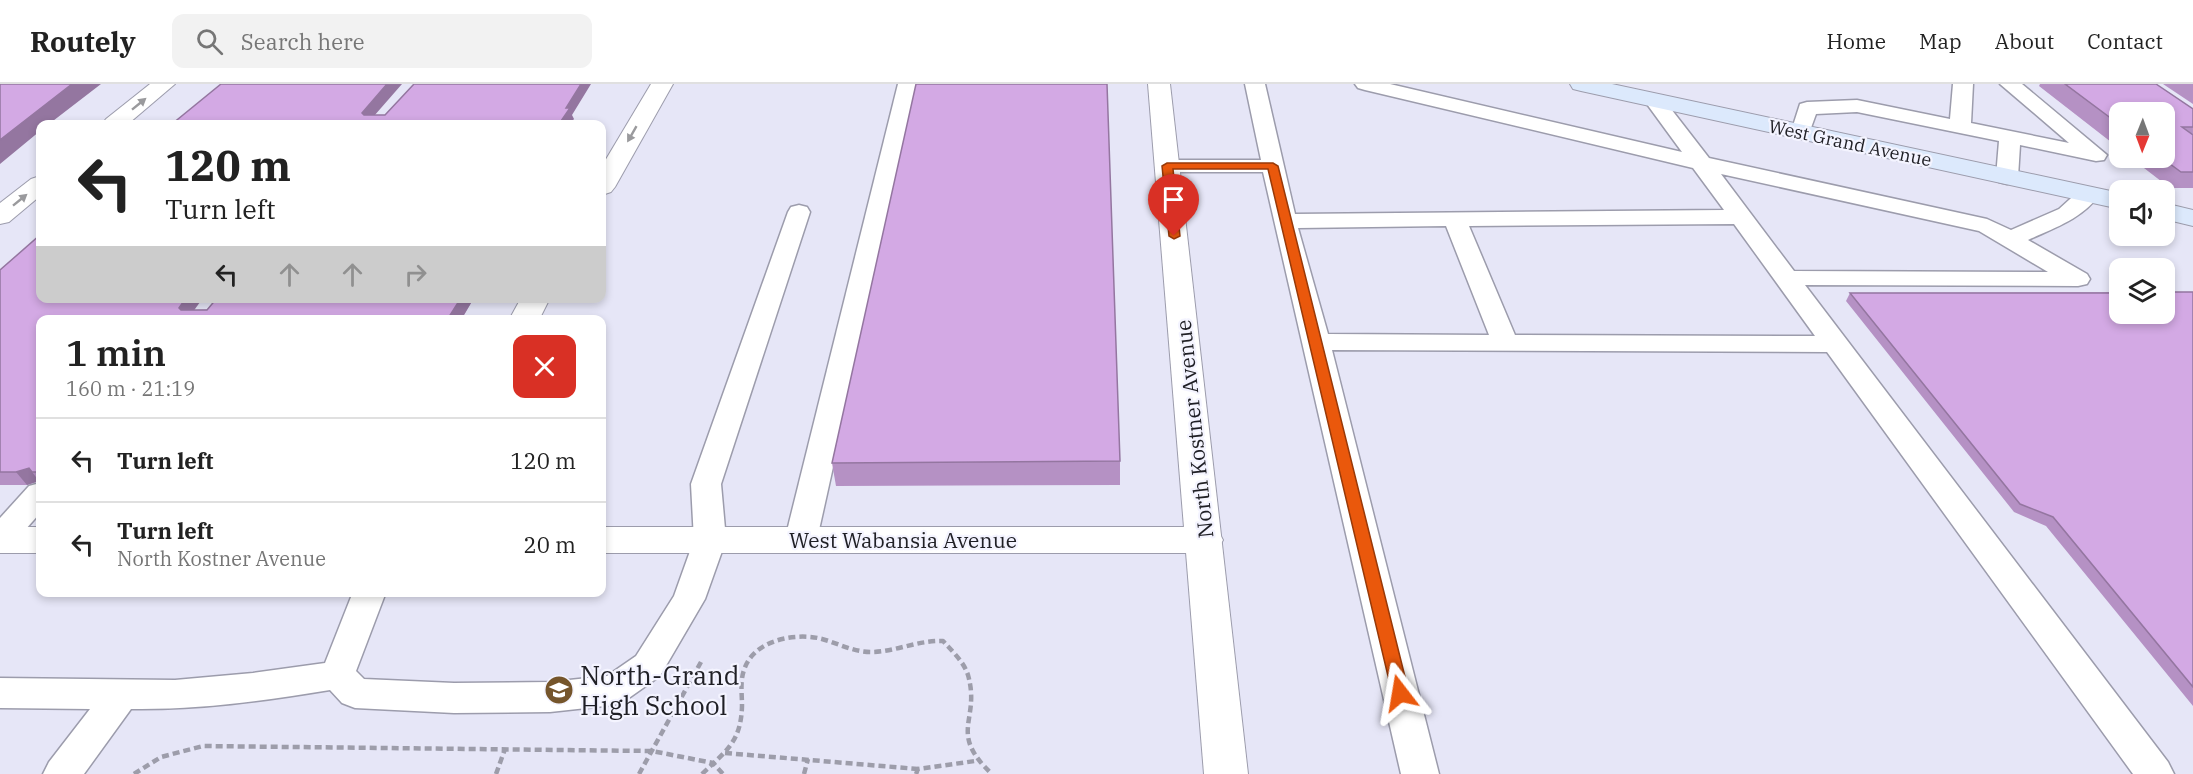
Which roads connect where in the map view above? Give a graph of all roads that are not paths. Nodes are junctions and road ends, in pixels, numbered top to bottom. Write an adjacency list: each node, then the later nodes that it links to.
1 (164, 84): 11 (street, one-way to 1)
2 (662, 84): 19 (street, one-way to 19)
3 (908, 84): 37 (lane)
4 (1159, 84): 16 (street, North Kostner Avenue)
5 (1255, 84): 17 (lane)
6 (1365, 84): 15 (lane)
7 (1581, 84): 10 (main road, West Grand Avenue)
8 (1963, 84): 12 (lane)
9 (2010, 84): 14 (lane)
10 (1654, 100): 13 (main road, West Grand Avenue); 15 (lane)
11 (119, 120)
12 (1960, 127): 13 (lane); 14 (lane)
13 (1801, 132): 18 (main road, West Grand Avenue)
14 (2010, 136): 18 (lane)
15 (1700, 163): 26 (lane); 30 (lane)
16 (1167, 166): 17 (lane); 41 (street, North Kostner Avenue)
17 (1273, 166): 29 (lane)
18 (2007, 177): 21 (main road, West Grand Avenue)
19 (606, 180)
20 (36, 187): 25 (street, one-way to 20)
21 (2088, 195): 22 (main road, West Grand Avenue); 30 (lane)
22 (2109, 199)
23 (799, 212): 40 (lane)
24 (2175, 214): 27 (main road)
25 (0, 216)
26 (1740, 216): 28 (lane); 31 (lane)
27 (2193, 218)
28 (1454, 219): 29 (lane); 33 (lane)
29 (1285, 221): 32 (lane)
30 (2010, 239): 31 (lane)
31 (1786, 278): 34 (lane)
32 (1317, 342): 33 (lane); 48 (lane)
33 (1505, 342): 34 (lane)
34 (1835, 344): 49 (lane)
35 (36, 498): 36 (lane)
36 (0, 539): 38 (street)
37 (801, 539): 40 (street, West Wabansia Avenue); 41 (street, West Wabansia Avenue)
38 (36, 540)
39 (606, 540): 40 (street, West Wabansia Avenue)
40 (710, 540): 43 (lane)
41 (1205, 540): 47 (street, North Kostner Avenue)
42 (368, 597): 43 (lane)
43 (337, 675): 45 (lane)
44 (0, 693): 45 (lane)
45 (122, 694): 46 (lane)
46 (62, 774)
47 (1226, 774)
48 (1420, 774)
49 (2155, 774)

